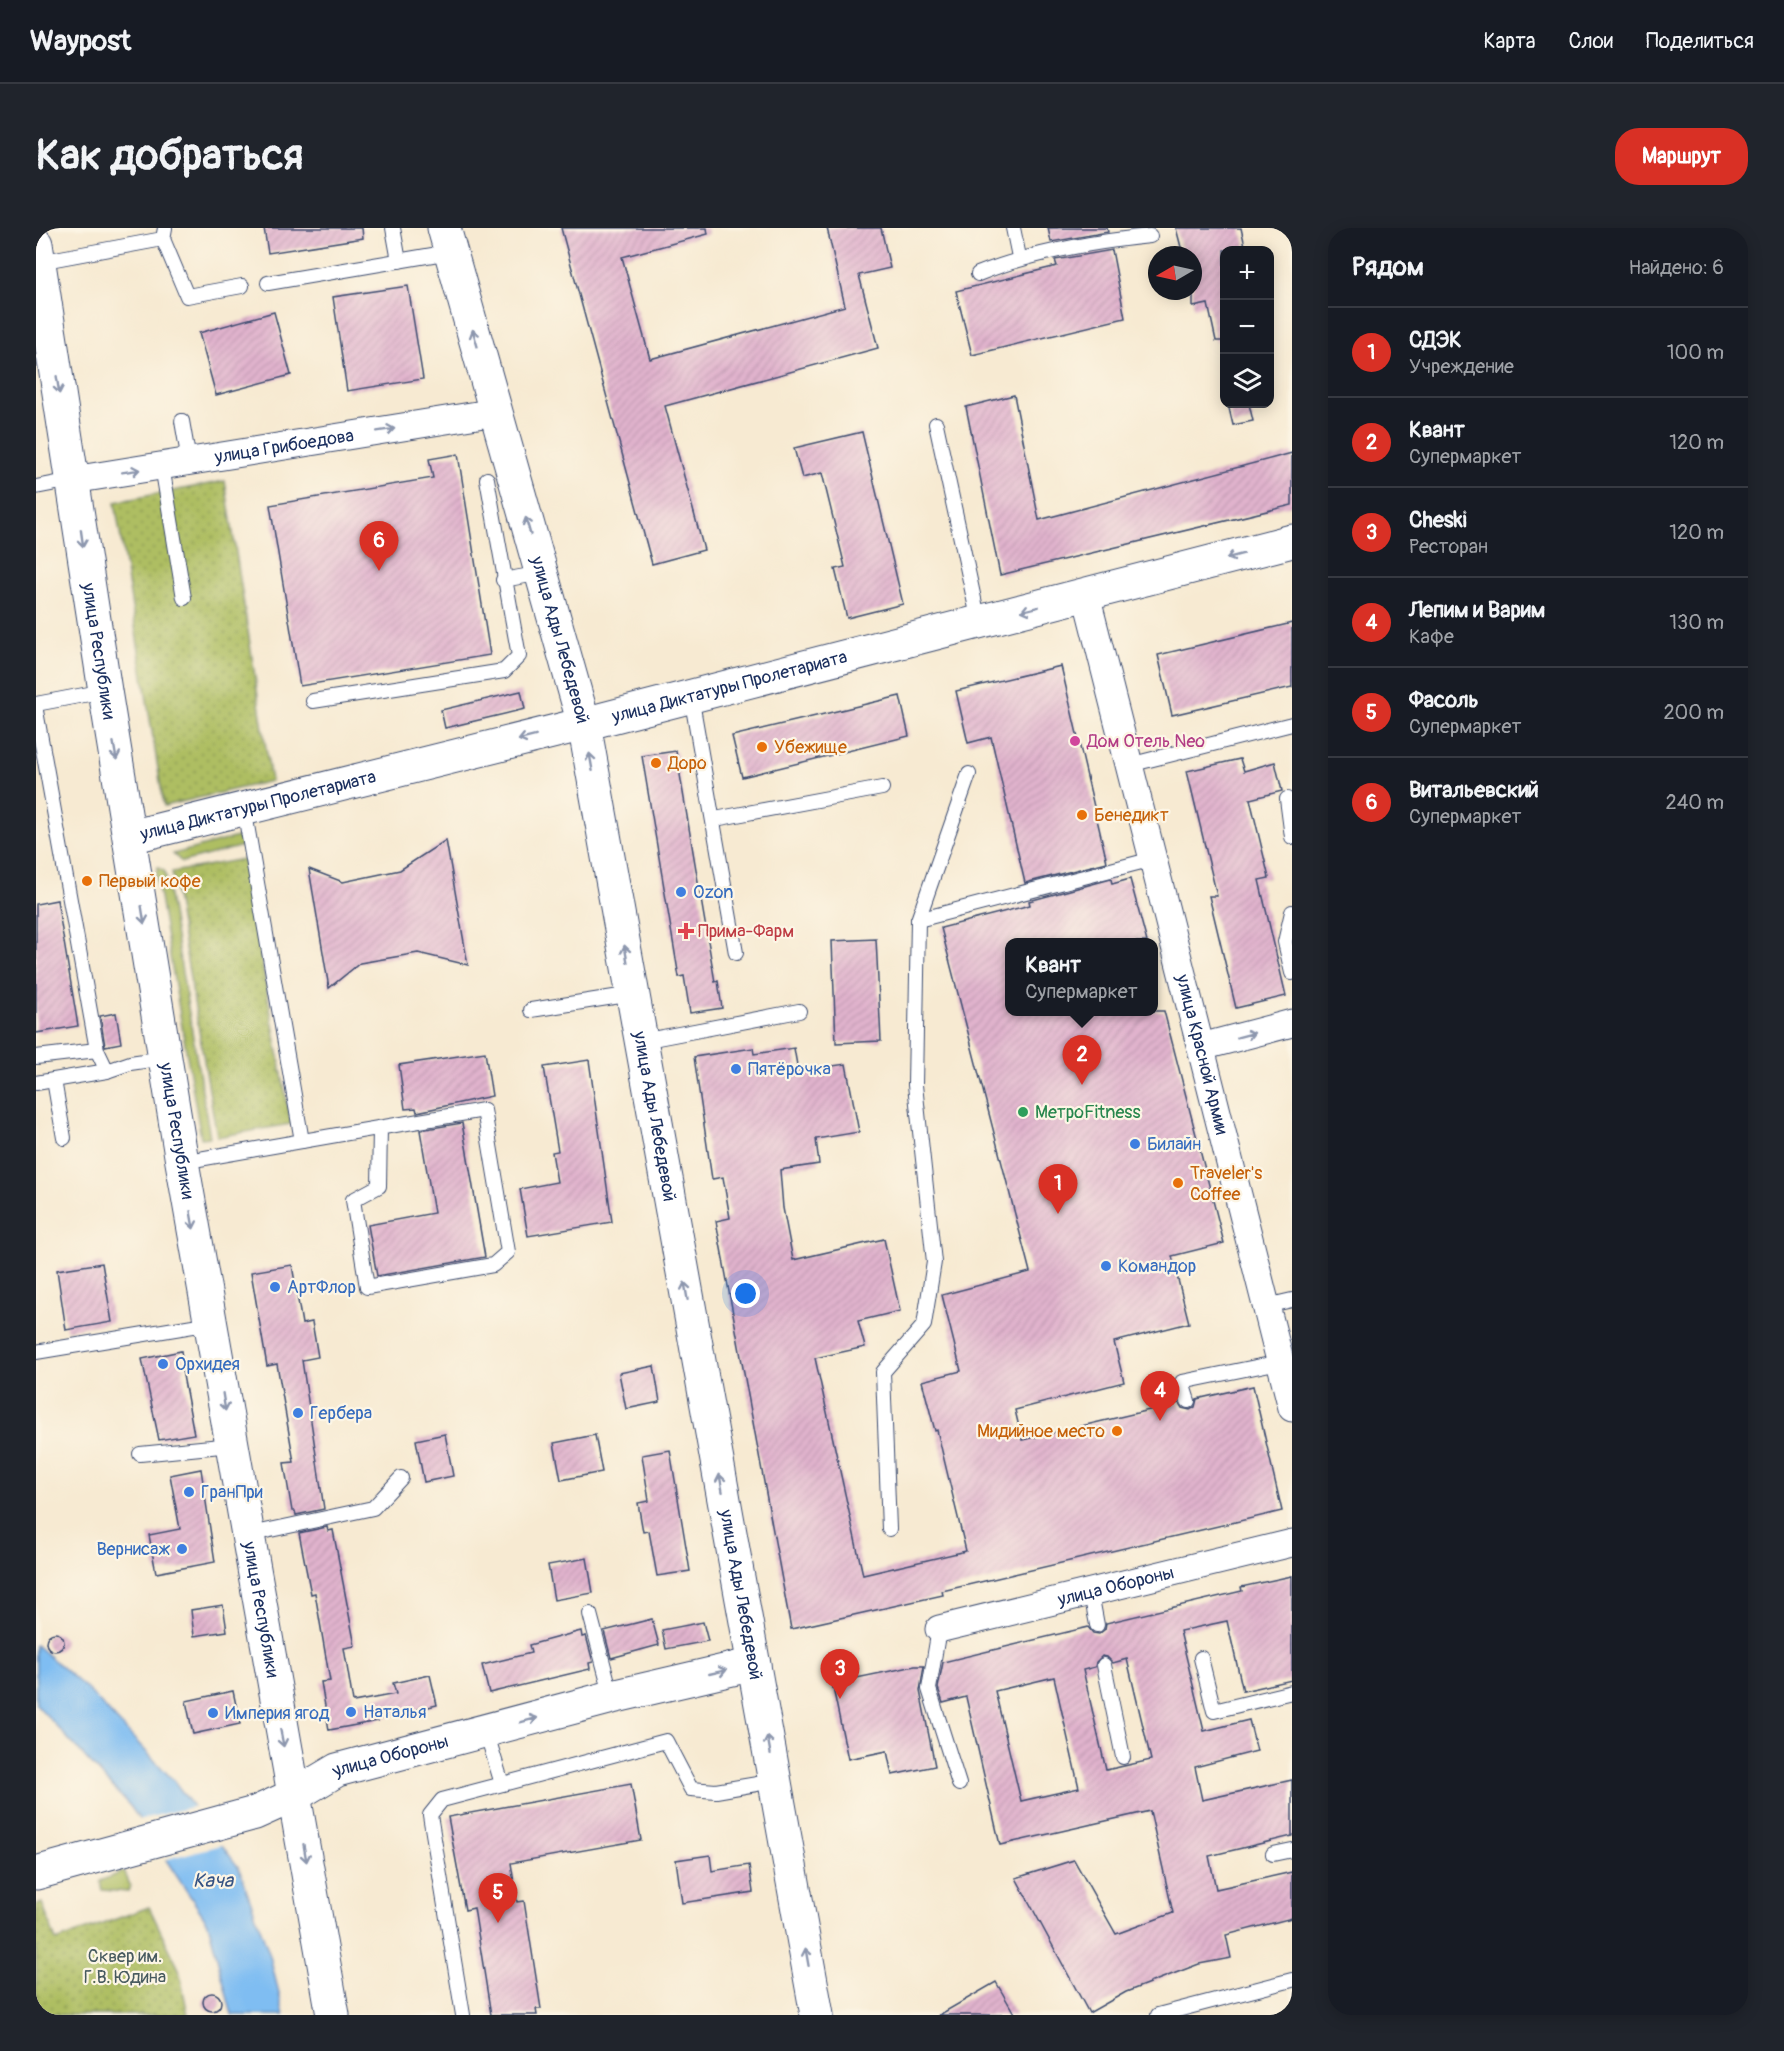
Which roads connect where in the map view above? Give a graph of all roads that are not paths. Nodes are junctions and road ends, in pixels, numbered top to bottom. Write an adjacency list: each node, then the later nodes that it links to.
1 (393, 228): 8 (lane)
2 (1013, 228): 7 (lane)
3 (164, 233): 6 (lane); 11 (lane)
4 (1150, 236): 7 (lane)
5 (447, 240): 8 (lane); 12 (main road, улица Ады Лебедевой, one-way to 5)
6 (38, 253): 18 (main road, улица Республики, one-way to 18)
7 (1019, 257): 9 (lane)
8 (399, 261): 10 (lane)
9 (978, 274)
10 (268, 283)
11 (242, 286)
12 (496, 412): 15 (street, улица Грибоедова, one-way to 12); 21 (main road, улица Ады Лебедевой, one-way to 12)
13 (182, 422): 15 (lane)
14 (936, 424): 25 (lane)
15 (189, 461): 16 (street, улица Грибоедова)
16 (162, 466): 18 (street, улица Грибоедова, one-way to 16); 24 (lane)
17 (487, 479): 22 (lane)
18 (73, 480): 19 (lane); 26 (main road, улица Республики, one-way to 26)
19 (36, 486)
20 (1292, 541): 23 (main road, улица Диктатуры Пролетариата, one-way to 23)
21 (542, 573): 22 (lane); 31 (main road, улица Ады Лебедевой)
22 (503, 580): 28 (lane)
23 (1086, 595): 25 (main road, улица Диктатуры Пролетариата, one-way to 25); 33 (street, улица Красной Армии)
24 (184, 598)
25 (979, 622): 27 (main road, улица Диктатуры Пролетариата)
26 (105, 691): 29 (lane); 39 (main road, улица Республики, one-way to 39)
27 (691, 696): 31 (main road, улица Диктатуры Пролетариата); 38 (lane)
28 (313, 701)
29 (36, 704)
30 (36, 711): 52 (lane)
31 (584, 724): 37 (main road, улица Диктатуры Пролетариата, one-way to 37); 46 (main road, улица Ады Лебедевой, one-way to 31)
32 (1292, 724): 33 (lane)
33 (1130, 765): 41 (street, улица Красной Армии)
34 (969, 774): 43 (lane)
35 (882, 788): 38 (lane)
36 (1287, 798): 40 (lane)
37 (244, 808): 39 (main road, улица Диктатуры Пролетариата); 60 (lane)
38 (715, 819): 44 (lane)
39 (130, 837): 54 (main road, улица Республики, one-way to 54)
40 (1292, 837)
41 (1153, 859): 43 (lane); 51 (street, улица Красной Армии)
42 (1292, 912): 45 (lane)
43 (918, 920): 72 (lane)
44 (736, 953)
45 (1292, 973)
46 (633, 993): 47 (lane); 50 (main road, улица Ады Лебедевой)
47 (531, 1010)
48 (799, 1011): 50 (lane)
49 (1292, 1023): 51 (street, one-way to 49)
50 (641, 1041): 80 (main road, улица Ады Лебедевой, one-way to 50)
51 (1201, 1047): 63 (street, улица Красной Армии)
52 (98, 1050): 53 (lane); 55 (lane)
53 (36, 1058)
54 (167, 1058): 55 (lane); 61 (main road, улица Республики)
55 (107, 1071): 56 (lane)
56 (54, 1080): 57 (lane); 59 (lane)
57 (36, 1083)
58 (380, 1128): 58 (lane); 60 (lane)
59 (64, 1138)
60 (302, 1141): 61 (lane)
61 (182, 1162): 64 (main road, улица Республики, one-way to 64)
62 (1292, 1300): 63 (lane)
63 (1266, 1306): 66 (street, улица Красной Армии)
64 (211, 1323): 65 (lane); 69 (main road, улица Республики, one-way to 69)
65 (36, 1352)
66 (1280, 1362): 67 (lane); 68 (street, улица Красной Армии)
67 (1188, 1401)
68 (1292, 1408)
69 (231, 1445): 70 (lane); 73 (main road, улица Республики)
70 (140, 1454)
71 (402, 1478): 73 (lane)
72 (889, 1529)
73 (246, 1535): 89 (main road, улица Республики, one-way to 89)
74 (1292, 1543): 75 (street, улица Обороны)
75 (1091, 1593): 77 (lane); 78 (street, улица Обороны)
76 (590, 1614): 83 (lane)
77 (1097, 1625)
78 (939, 1629): 88 (lane)
79 (1201, 1658): 82 (lane)
80 (754, 1664): 83 (main road, улица Обороны, one-way to 80); 86 (main road, улица Ады Лебедевой, one-way to 80)
81 (1104, 1665): 85 (lane)
82 (1292, 1692)
83 (612, 1697): 84 (main road, улица Обороны, one-way to 83)
84 (486, 1731): 87 (lane); 89 (main road, улица Обороны)
85 (1124, 1757)
86 (776, 1781): 87 (lane); 96 (main road, улица Ады Лебедевой, one-way to 86)
87 (502, 1784): 95 (lane)
88 (959, 1784)
89 (295, 1796): 92 (main road, улица Обороны); 94 (main road, улица Республики, one-way to 94)
90 (1292, 1850): 91 (lane)
91 (1273, 1854)
92 (36, 1873)
93 (1292, 1980): 97 (lane)
94 (333, 2015)
95 (464, 2015)
96 (817, 2015)
97 (1158, 2015)

